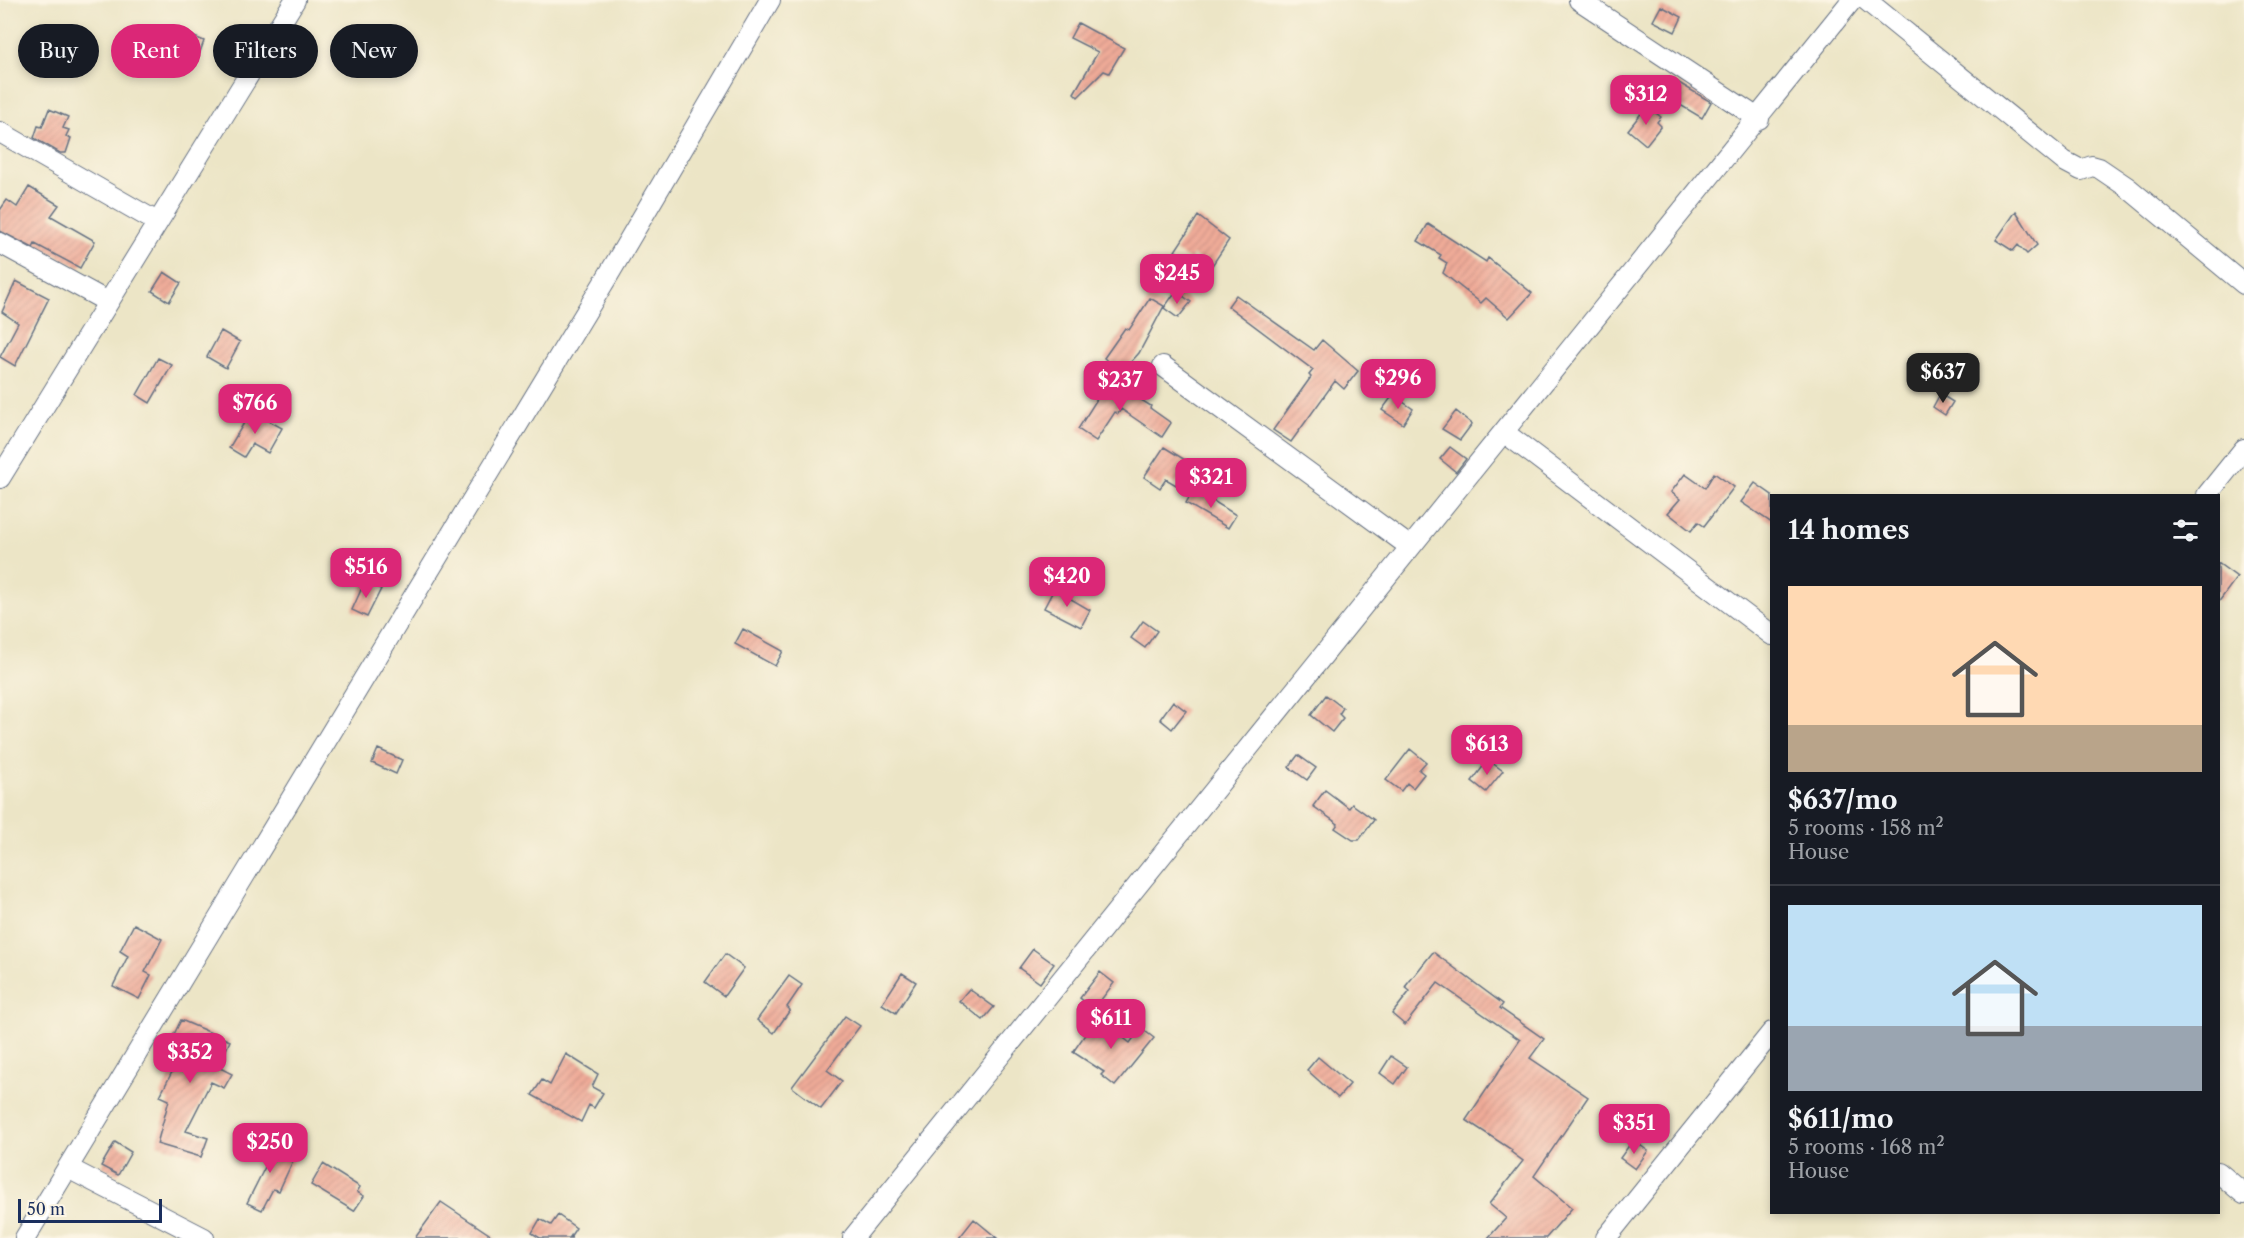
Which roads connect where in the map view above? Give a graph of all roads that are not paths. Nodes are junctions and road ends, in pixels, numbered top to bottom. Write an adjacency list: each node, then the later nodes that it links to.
1 (295, 0): 8 (street)
2 (770, 0): 20 (street)
3 (1579, 0): 6 (street)
4 (1852, 0): 6 (street)
5 (1866, 0): 10 (street)
6 (1759, 119): 13 (street)
7 (0, 132): 8 (street)
8 (157, 222): 11 (street)
9 (0, 243): 11 (street)
10 (2244, 284)
11 (108, 302): 15 (street)
12 (1163, 366): 17 (street)
13 (1505, 432): 17 (street); 18 (street)
14 (2244, 449): 16 (street)
15 (0, 478)
16 (2208, 494)
17 (1409, 546): 25 (street)
18 (1770, 633)
19 (1770, 1034): 26 (street)
20 (68, 1168): 23 (street); 24 (street)
21 (2220, 1174): 22 (street)
22 (2244, 1194)
23 (25, 1238)
24 (204, 1238)
25 (853, 1238)
26 (1606, 1238)

